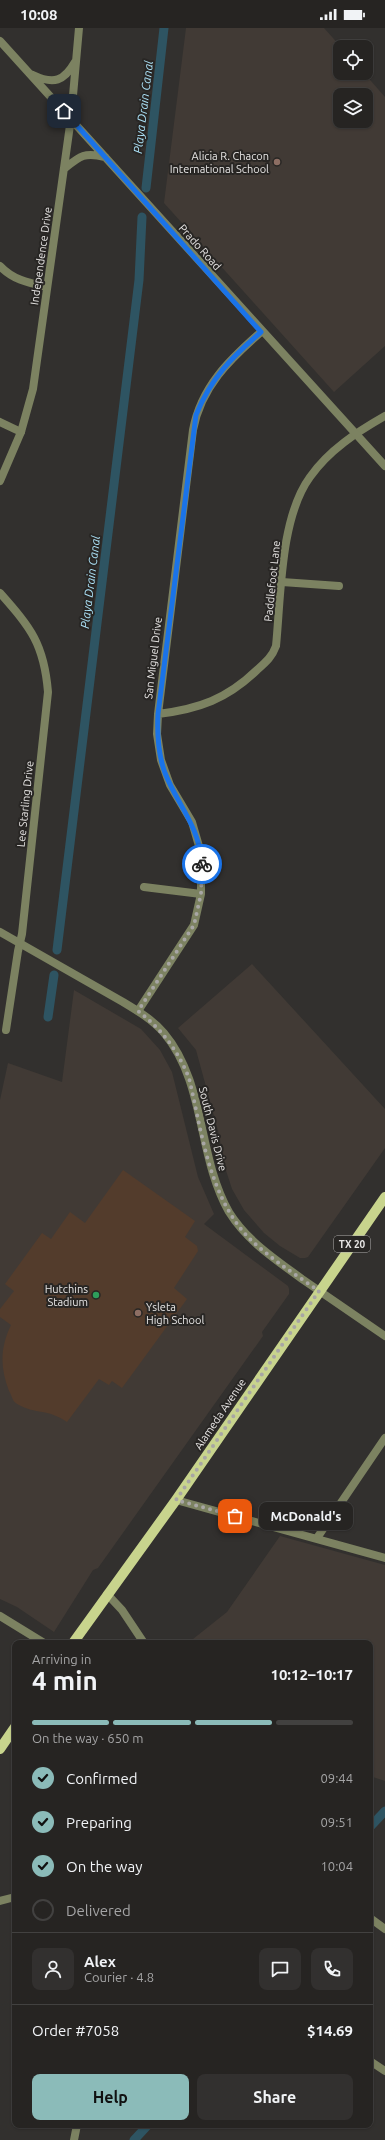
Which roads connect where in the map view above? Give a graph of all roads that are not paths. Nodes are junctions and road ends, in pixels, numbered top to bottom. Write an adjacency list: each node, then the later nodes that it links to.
1 (79, 28): 3 (street, Independence Drive)
2 (1, 44): 4 (street, Prado Road)
3 (76, 60): 4 (street); 5 (street, Independence Drive)
4 (30, 74): 5 (street, Prado Road)
5 (71, 118): 6 (street, Prado Road); 7 (street, Independence Drive)
6 (105, 157): 7 (street); 10 (street, Prado Road)
7 (64, 169): 9 (street, Independence Drive)
8 (0, 266): 9 (street)
9 (48, 287): 13 (street, Independence Drive)
10 (261, 332): 14 (street, Prado Road); 20 (street, San Miguel Drive)
11 (385, 416): 14 (street, Paddlefoot Lane)
12 (0, 422): 13 (street)
13 (20, 432): 16 (street, Independence Drive)
14 (355, 434): 15 (street, Prado Road); 17 (street, Paddlefoot Lane)
15 (385, 466)
16 (0, 482)
17 (282, 582): 18 (street); 20 (street, Paddlefoot Lane)
18 (339, 586)
19 (0, 593): 24 (street, Lee Starling Drive)
20 (158, 714): 22 (street, San Miguel Drive)
21 (144, 887): 22 (street)
22 (201, 894): 25 (street, San Miguel Drive)
23 (0, 932): 24 (street, South Davis Drive)
24 (20, 943): 25 (street, South Davis Drive); 26 (street, Lee Starling Drive)
25 (138, 1011): 28 (street, South Davis Drive)
26 (6, 1030)
27 (385, 1197): 28 (main road, Alameda Avenue / TX 20)
28 (319, 1291): 29 (street, South Davis Drive); 31 (main road, Alameda Avenue / TX 20)
29 (385, 1336)
30 (385, 1438): 32 (street)
31 (176, 1500): 32 (street); 34 (main road, Alameda Avenue / TX 20)
32 (317, 1538): 33 (street)
33 (385, 1558)
34 (107, 1594): 37 (main road, Alameda Avenue / TX 20); 38 (street)
35 (0, 1616): 36 (street)
36 (39, 1640)
37 (75, 1640)
38 (142, 1640)
39 (12, 1731): 40 (main road)
40 (0, 1749)
41 (12, 1898): 42 (street)
42 (0, 1901)
43 (373, 1920): 44 (street)
44 (385, 1928)
45 (373, 2063): 46 (street)
46 (385, 2071)
47 (76, 2128): 48 (street)
48 (74, 2140)

